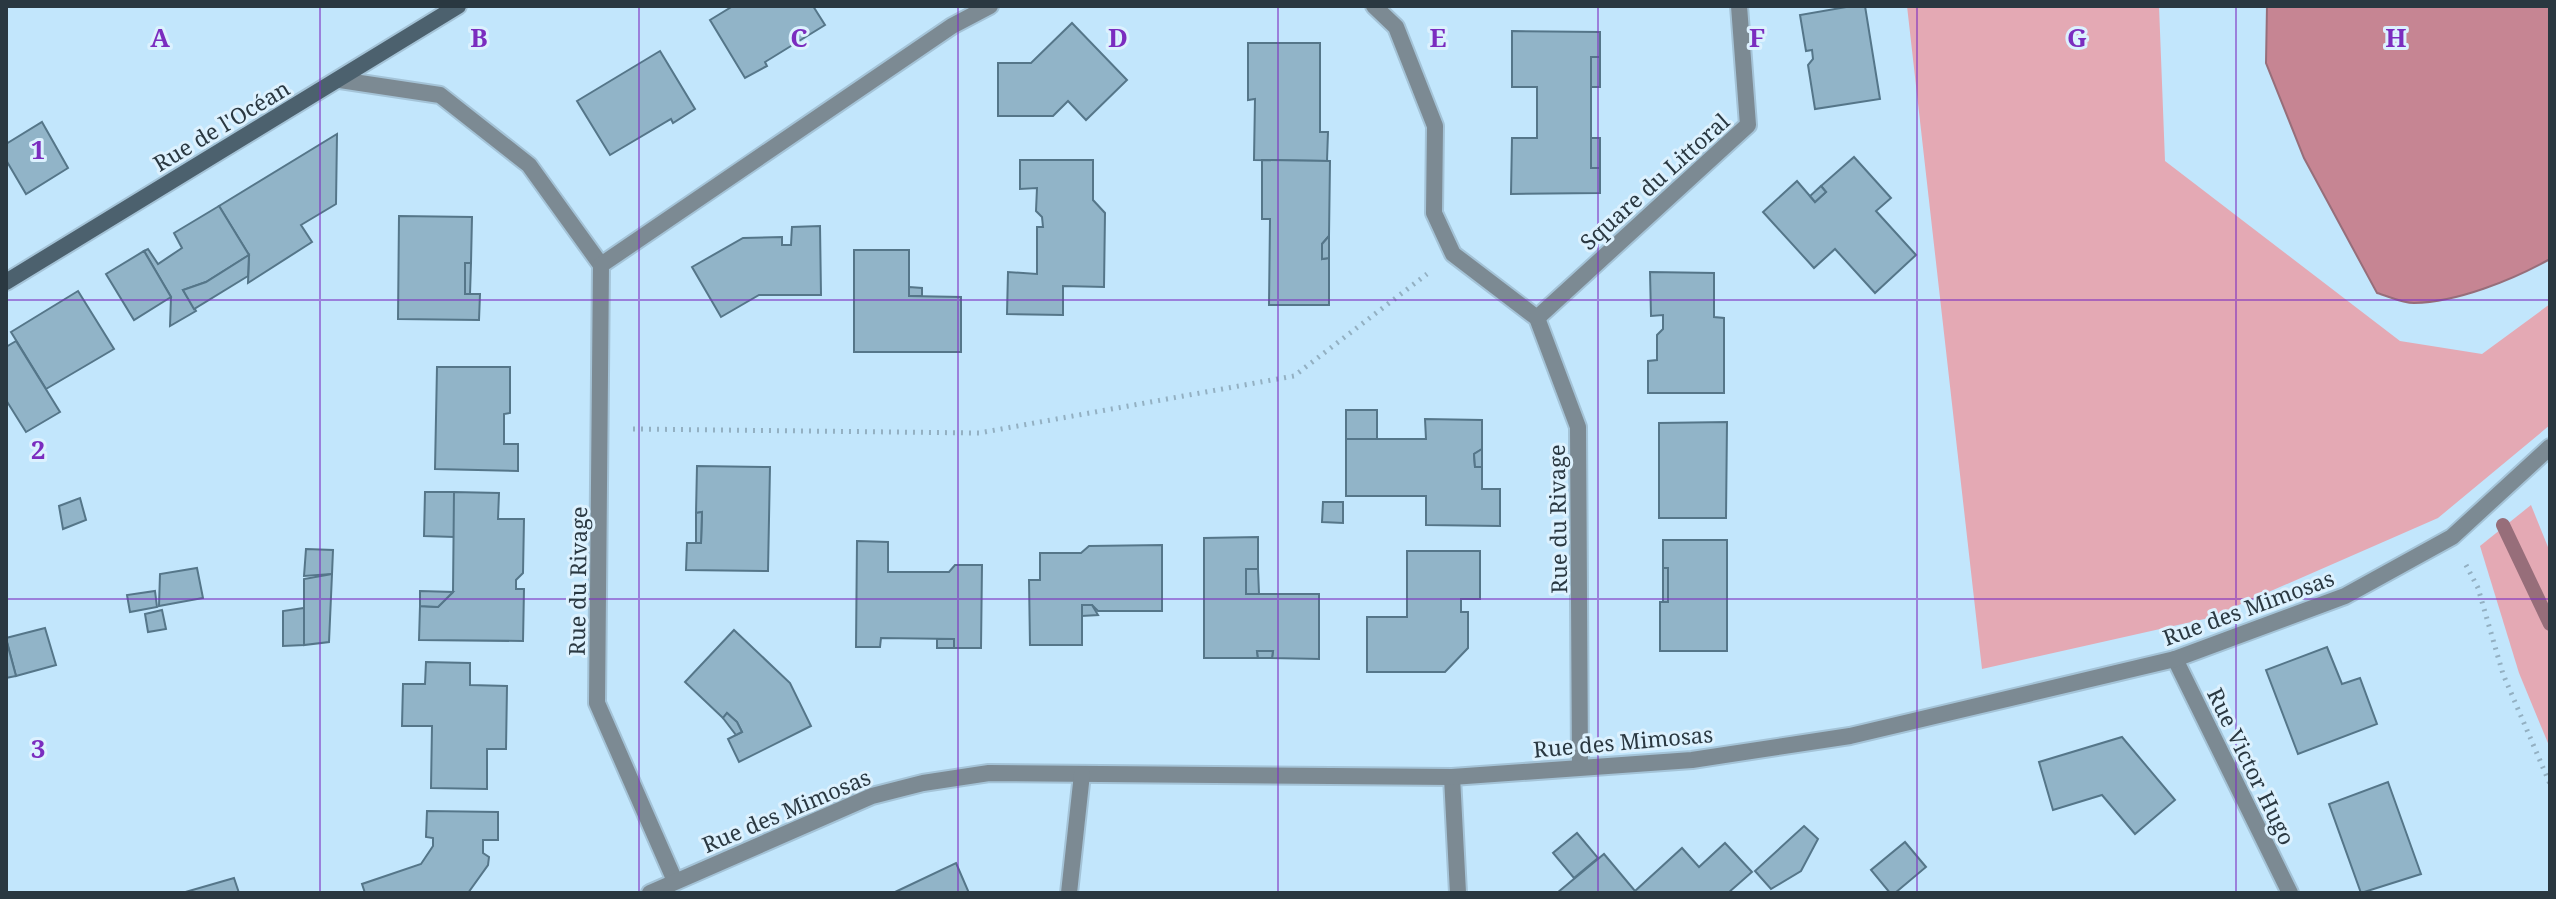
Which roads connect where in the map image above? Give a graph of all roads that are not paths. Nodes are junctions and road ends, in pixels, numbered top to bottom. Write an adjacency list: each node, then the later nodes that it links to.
1 (458, 6): 5 (main road, Rue de l'Océan)
2 (990, 6): 6 (street)
3 (1374, 6): 8 (street)
4 (1739, 6): 8 (street, Square du Littoral)
5 (340, 80): 6 (street); 7 (main road, Rue de l'Océan)
6 (601, 265): 14 (street, Rue du Rivage)
7 (6, 282)
8 (1537, 318): 11 (street, Rue du Rivage)
9 (2550, 447): 10 (street, Rue des Mimosas)
10 (2175, 659): 11 (street, Rue des Mimosas); 18 (street, Rue Victor Hugo)
11 (1580, 767): 13 (street, Rue des Mimosas)
12 (1082, 774): 13 (street, Rue des Mimosas); 14 (street, Rue des Mimosas); 16 (street)
13 (1452, 777): 17 (street)
14 (675, 881): 15 (street, Rue des Mimosas)
15 (650, 893)
16 (1069, 893)
17 (1458, 893)
18 (2290, 893)

